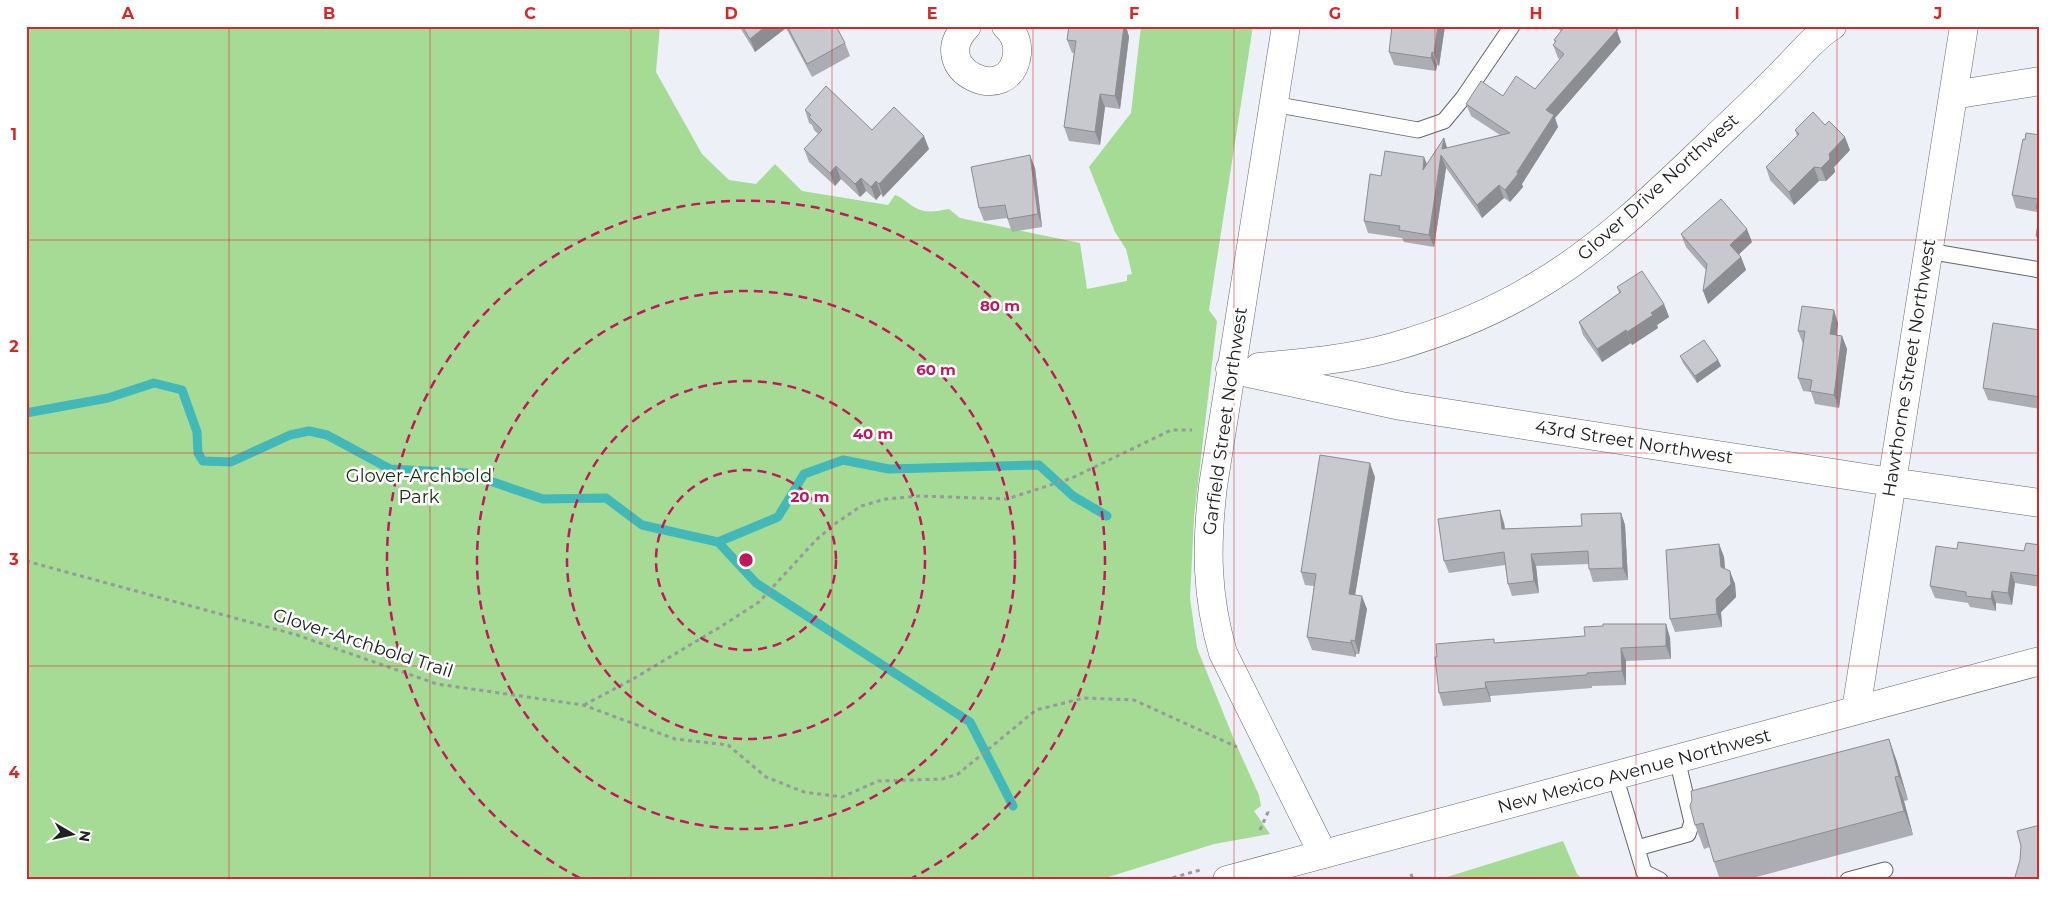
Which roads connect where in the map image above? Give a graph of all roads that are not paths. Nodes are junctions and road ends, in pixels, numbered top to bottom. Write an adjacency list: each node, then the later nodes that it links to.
1 (1006, 26): 6 (street)
2 (1286, 26): 9 (street, Garfield Street Northwest)
3 (1512, 26): 9 (lane)
4 (1832, 26): 12 (street, Glover Drive Northwest)
5 (1964, 26): 8 (street, Hawthorne Street Northwest)
6 (966, 27)
7 (2040, 81): 8 (street)
8 (1953, 95): 10 (street, Hawthorne Street Northwest)
9 (1273, 104): 12 (street, Garfield Street Northwest)
10 (1928, 251): 11 (lane); 13 (street, Hawthorne Street Northwest)
11 (2040, 270)
12 (1230, 369): 13 (street, 43rd Street Northwest); 20 (street, Garfield Street Northwest)
13 (1892, 482): 14 (street, 43rd Street Northwest); 16 (street, Hawthorne Street Northwest)
14 (2040, 503)
15 (2040, 661): 16 (street, New Mexico Avenue Northwest)
16 (1856, 710): 17 (street, New Mexico Avenue Northwest)
17 (1677, 759): 18 (street, New Mexico Avenue Northwest); 19 (lane)
18 (1615, 776): 19 (lane); 20 (street, New Mexico Avenue Northwest)
19 (1637, 848): 23 (lane)
20 (1323, 854): 22 (street, New Mexico Avenue Northwest)
21 (1884, 870): 24 (lane)
22 (1227, 880)
23 (1660, 880)
24 (1848, 880)

